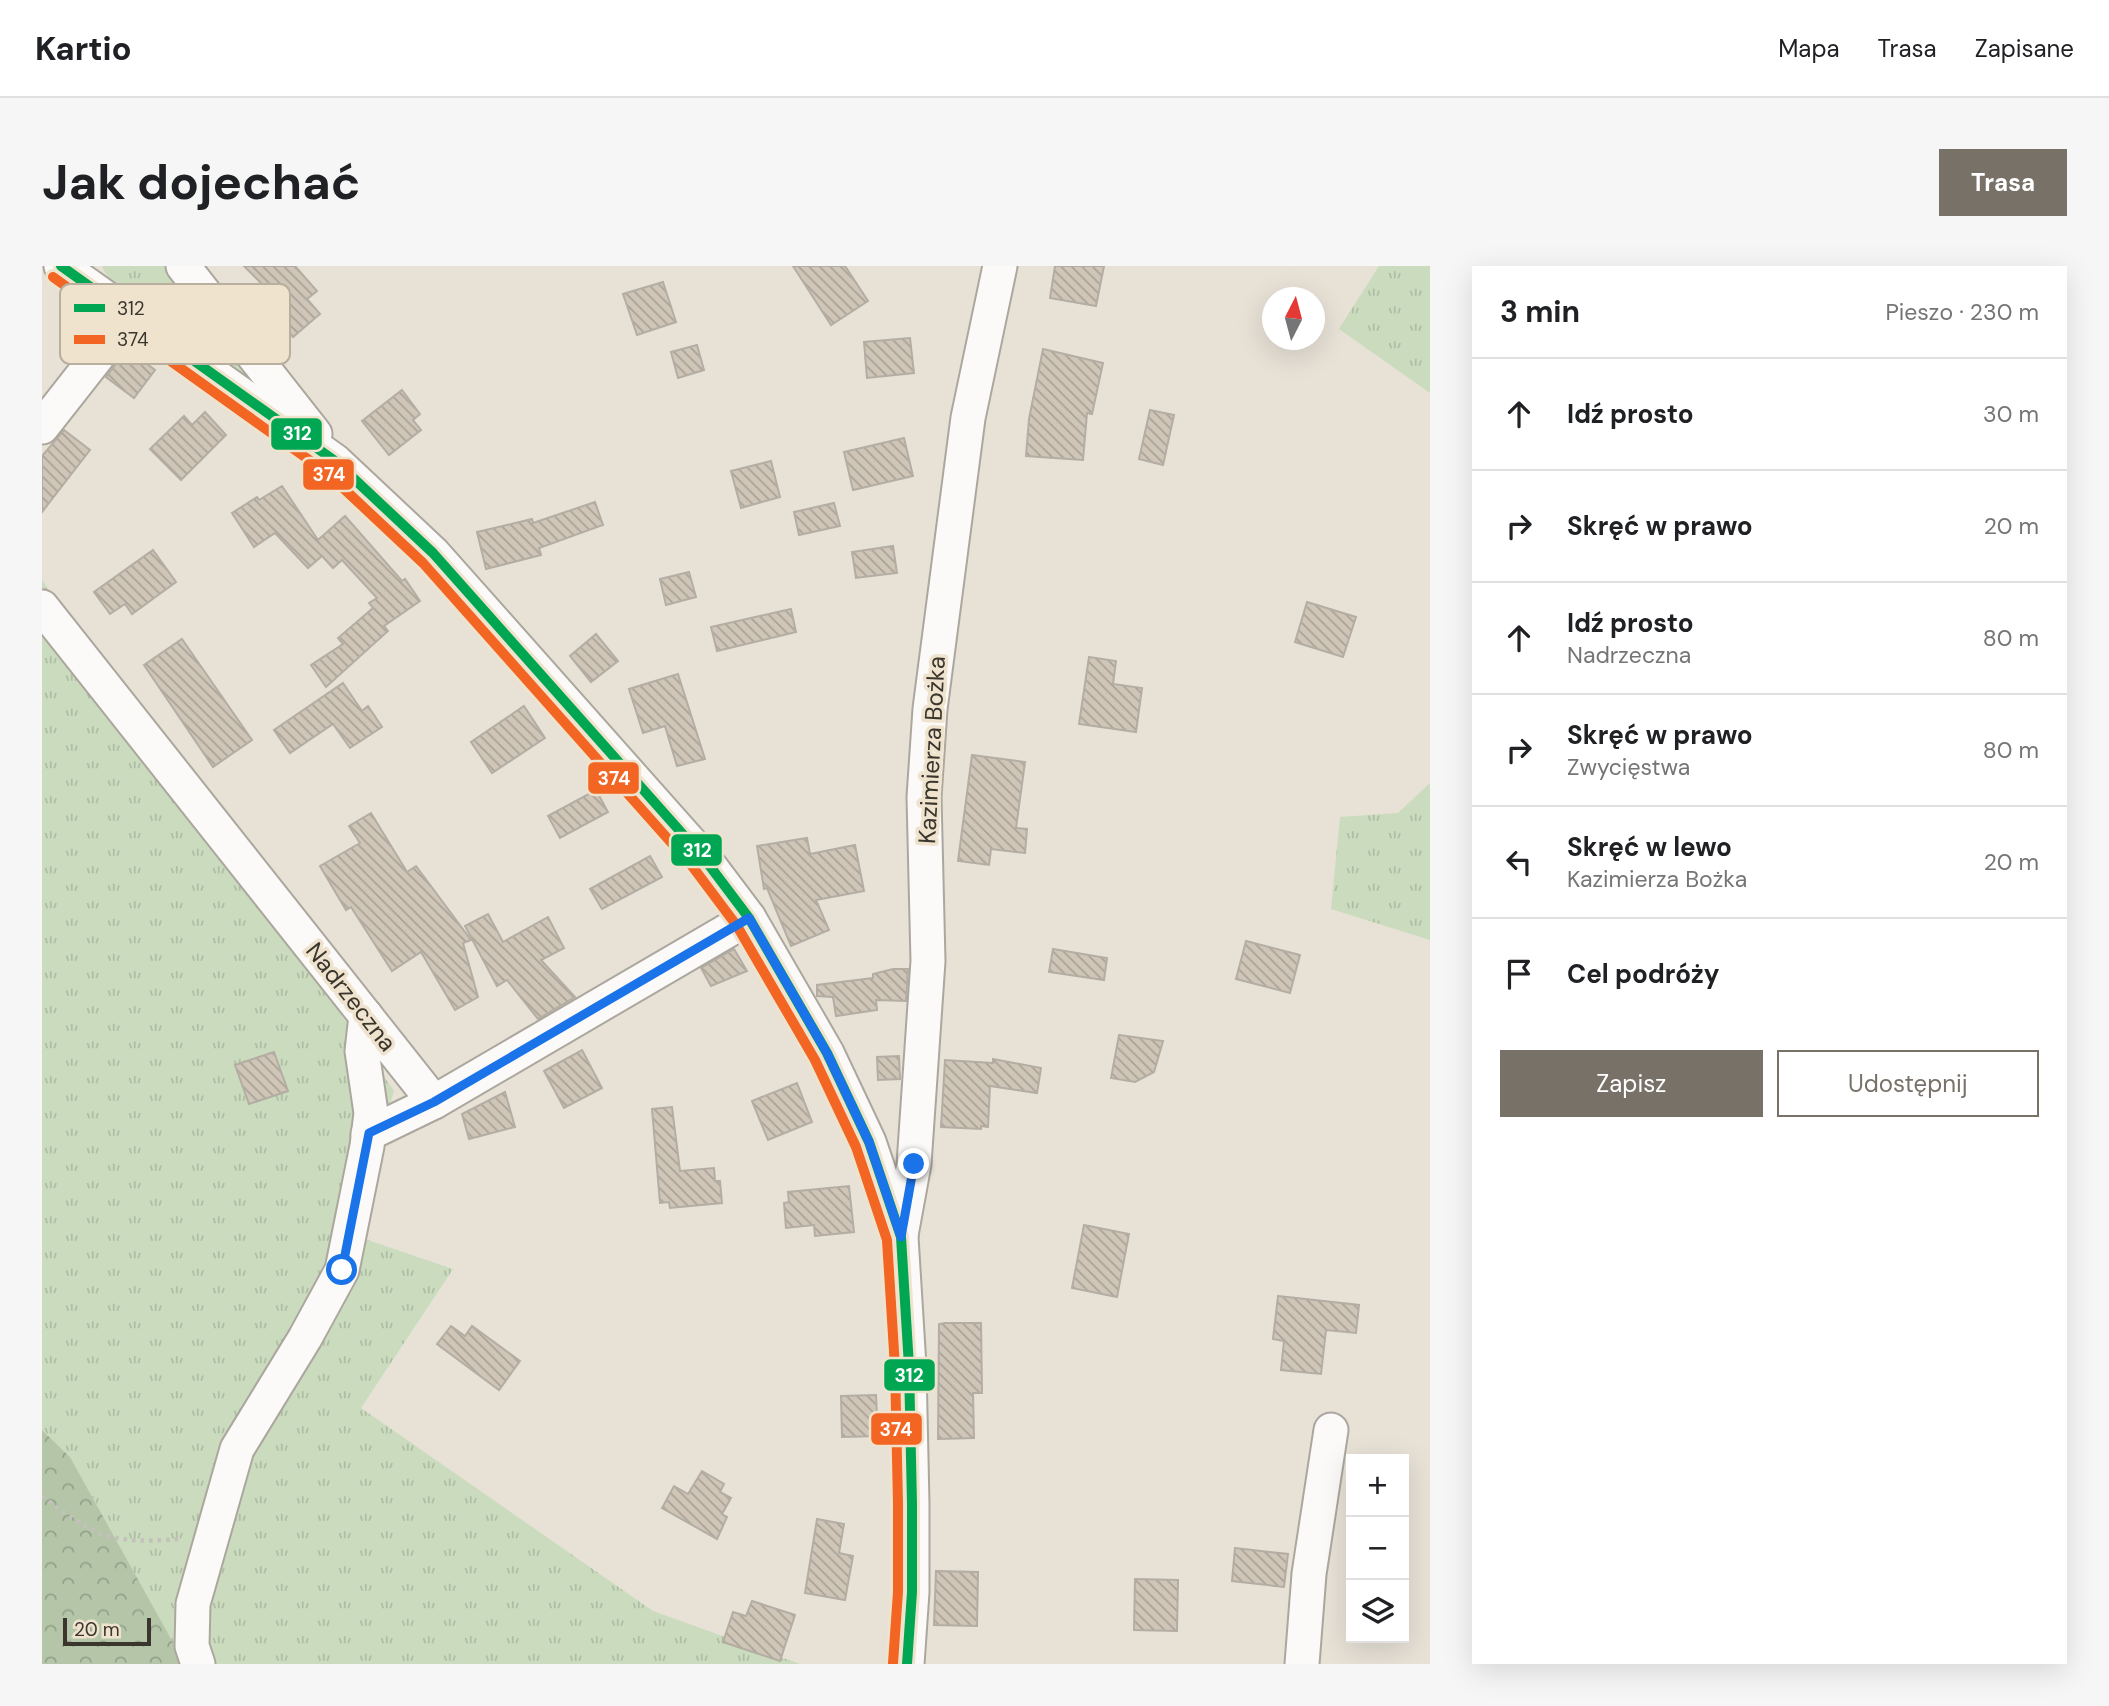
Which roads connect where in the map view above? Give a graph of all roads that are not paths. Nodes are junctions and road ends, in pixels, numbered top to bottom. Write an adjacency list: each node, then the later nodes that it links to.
1 (61, 266): 4 (street)
2 (183, 266): 5 (street)
3 (1000, 266): 16 (street, Kazimierza Bożka)
4 (86, 284)
5 (197, 284)
6 (92, 364): 9 (street)
7 (199, 364): 10 (street)
8 (259, 364): 10 (street)
9 (42, 427)
10 (335, 461): 12 (street)
11 (42, 607): 13 (street, Nadrzeczna)
12 (749, 918): 14 (street); 16 (street)
13 (366, 1016): 14 (street, Nadrzeczna); 15 (street)
14 (434, 1102): 15 (street)
15 (369, 1133): 18 (street)
16 (901, 1237): 19 (street)
17 (1331, 1430): 20 (street)
18 (198, 1664)
19 (907, 1664)
20 (1303, 1664)

